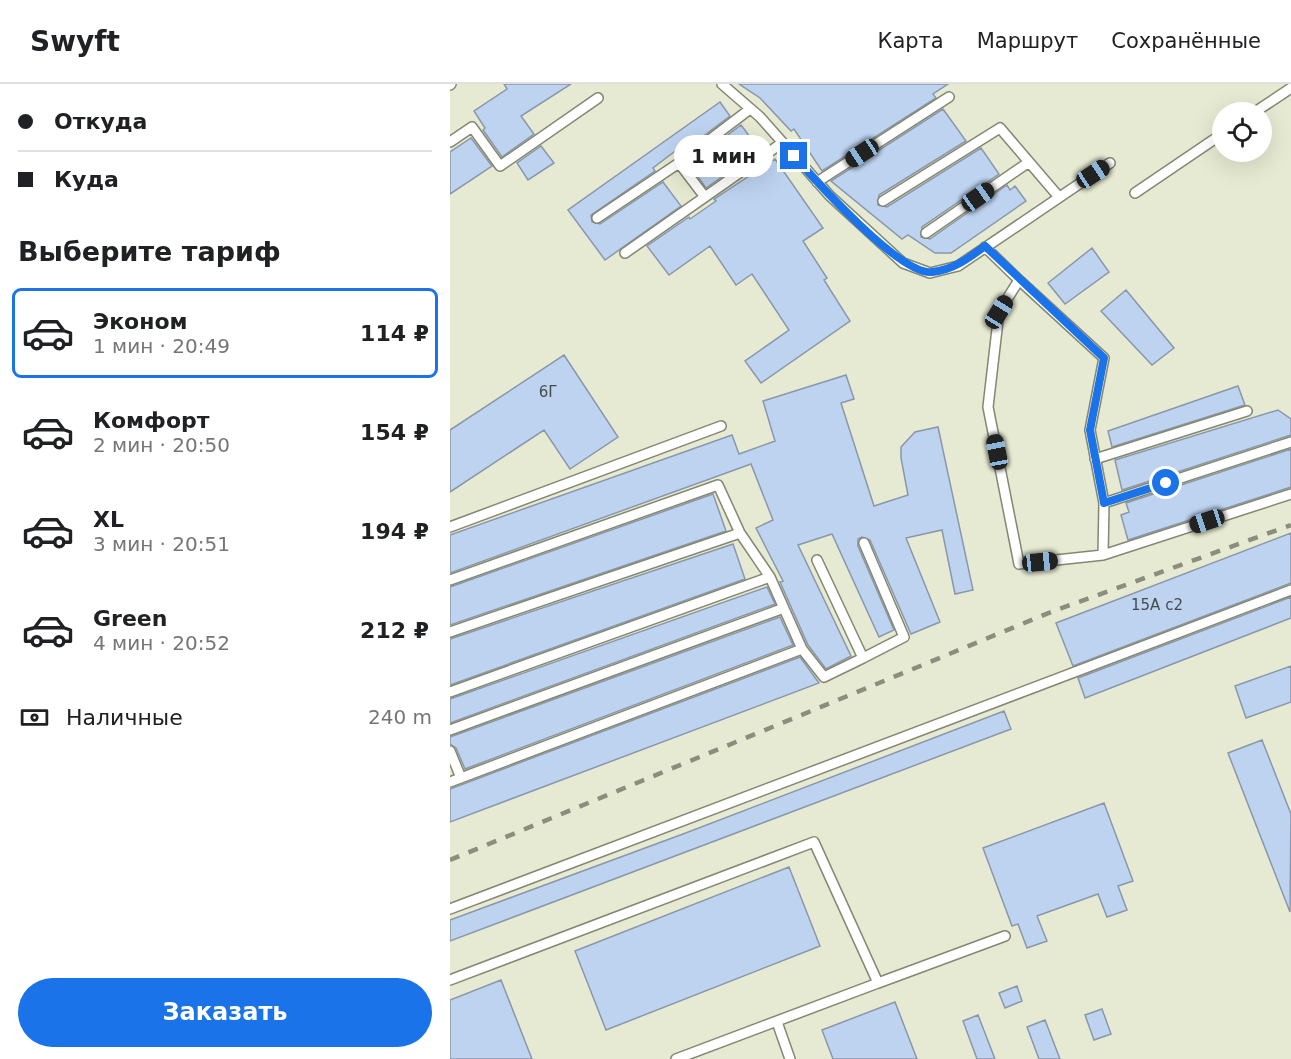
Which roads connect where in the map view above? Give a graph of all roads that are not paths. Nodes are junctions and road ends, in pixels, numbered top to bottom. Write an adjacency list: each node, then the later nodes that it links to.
1 (722, 84): 6 (lane)
2 (1291, 88): 5 (lane)
3 (949, 97): 13 (lane)
4 (598, 98): 8 (lane)
5 (1270, 102)
6 (750, 109): 9 (lane); 11 (lane)
7 (1212, 141): 14 (lane)
8 (450, 142)
9 (782, 143): 13 (lane); 16 (lane)
10 (1029, 162): 15 (lane); 17 (lane); 19 (lane)
11 (679, 163): 16 (lane); 18 (lane)
12 (1110, 163): 15 (lane)
13 (817, 182): 20 (lane)
14 (1135, 193)
15 (1059, 196): 20 (lane)
16 (705, 197): 21 (lane)
17 (883, 201)
18 (597, 218)
19 (926, 233)
20 (985, 246): 22 (lane)
21 (625, 254)
22 (1019, 280): 26 (lane); 32 (lane)
23 (1247, 411): 26 (lane)
24 (722, 426): 29 (lane)
25 (1291, 442): 28 (lane)
26 (1095, 459): 28 (lane)
27 (1291, 494): 32 (lane)
28 (1104, 503): 32 (lane)
29 (450, 527)
30 (740, 533): 34 (lane); 35 (lane); 38 (lane)
31 (864, 543): 40 (lane)
32 (1103, 555)
33 (817, 560): 40 (lane)
34 (770, 576): 37 (lane); 41 (lane)
35 (450, 580)
36 (1291, 590): 46 (lane)
37 (784, 608): 39 (lane); 42 (lane)
38 (450, 632)
39 (802, 649): 40 (lane); 44 (lane)
40 (863, 658)
41 (450, 692)
42 (450, 730)
43 (450, 751): 44 (lane)
44 (460, 778): 45 (lane)
45 (450, 782)
46 (450, 909)
47 (1005, 936): 49 (lane)
48 (450, 980): 49 (lane)
49 (878, 983): 50 (lane)
50 (777, 1022): 51 (lane); 52 (lane)
51 (676, 1059)
52 (790, 1059)

